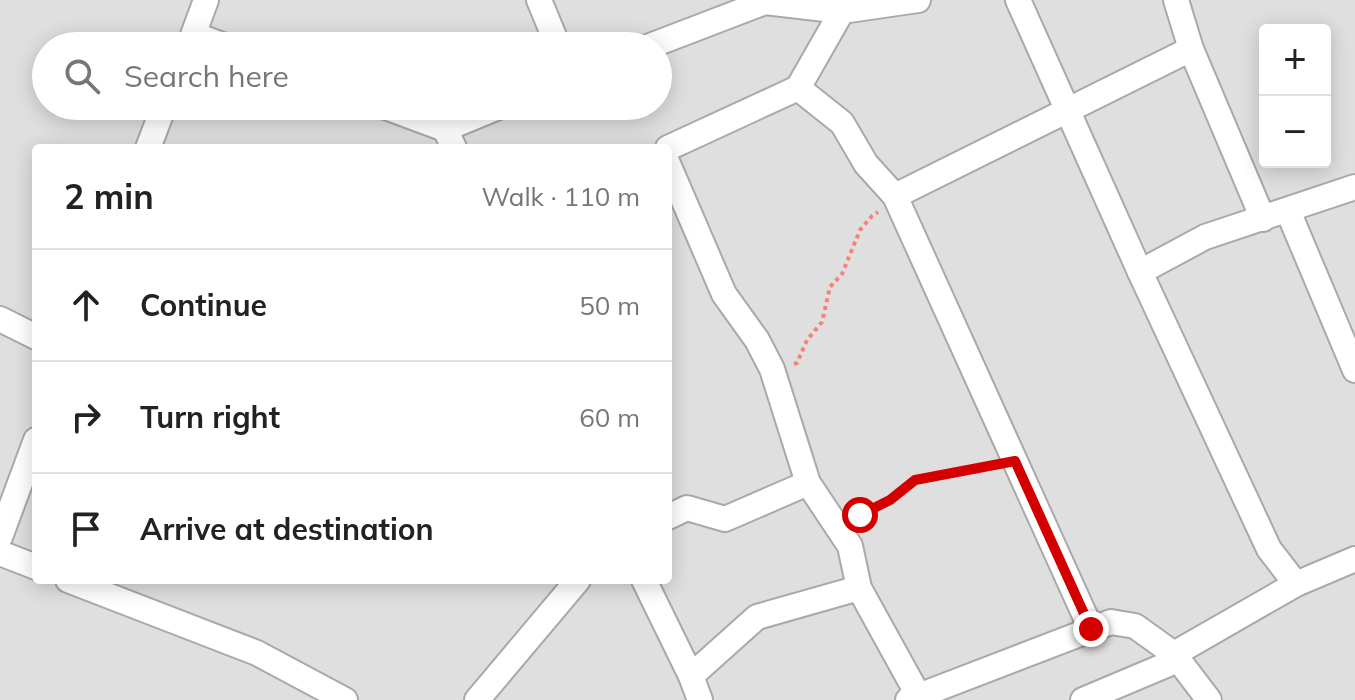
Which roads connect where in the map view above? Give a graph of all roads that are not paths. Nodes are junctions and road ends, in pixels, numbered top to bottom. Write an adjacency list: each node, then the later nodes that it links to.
1 (206, 0): 7 (street)
2 (539, 0): 8 (street)
3 (918, 0): 6 (street)
4 (1018, 0): 12 (street)
5 (1176, 0): 10 (street)
6 (842, 11): 9 (street); 11 (street)
7 (195, 32)
8 (552, 32)
9 (672, 38)
10 (1191, 49): 12 (street); 23 (street)
11 (798, 88): 18 (street); 21 (street)
12 (1069, 107): 21 (street); 24 (street)
13 (159, 120): 17 (street)
14 (411, 120): 16 (street)
15 (479, 120): 16 (street)
16 (450, 139)
17 (150, 144)
18 (672, 146)
19 (672, 173): 29 (street)
20 (1355, 187): 22 (street)
21 (896, 199): 40 (street)
22 (1288, 211): 23 (street); 27 (street)
23 (1263, 219): 24 (street)
24 (1140, 272): 38 (street)
25 (0, 319): 26 (street)
26 (32, 335)
27 (1354, 366)
28 (32, 451): 31 (street)
29 (808, 483): 30 (street); 39 (street)
30 (672, 515)
31 (0, 537)
32 (0, 553): 34 (street)
33 (1355, 559): 38 (street)
34 (32, 565)
35 (78, 584): 44 (street)
36 (575, 584): 45 (street)
37 (646, 584): 42 (street)
38 (1296, 584): 41 (street)
39 (859, 588): 42 (street); 43 (street)
40 (1091, 629): 41 (street); 43 (street)
41 (1176, 657): 47 (street); 48 (street)
42 (691, 676): 46 (street)
43 (913, 698)
44 (345, 700)
45 (477, 700)
46 (700, 700)
47 (1083, 700)
48 (1209, 700)

